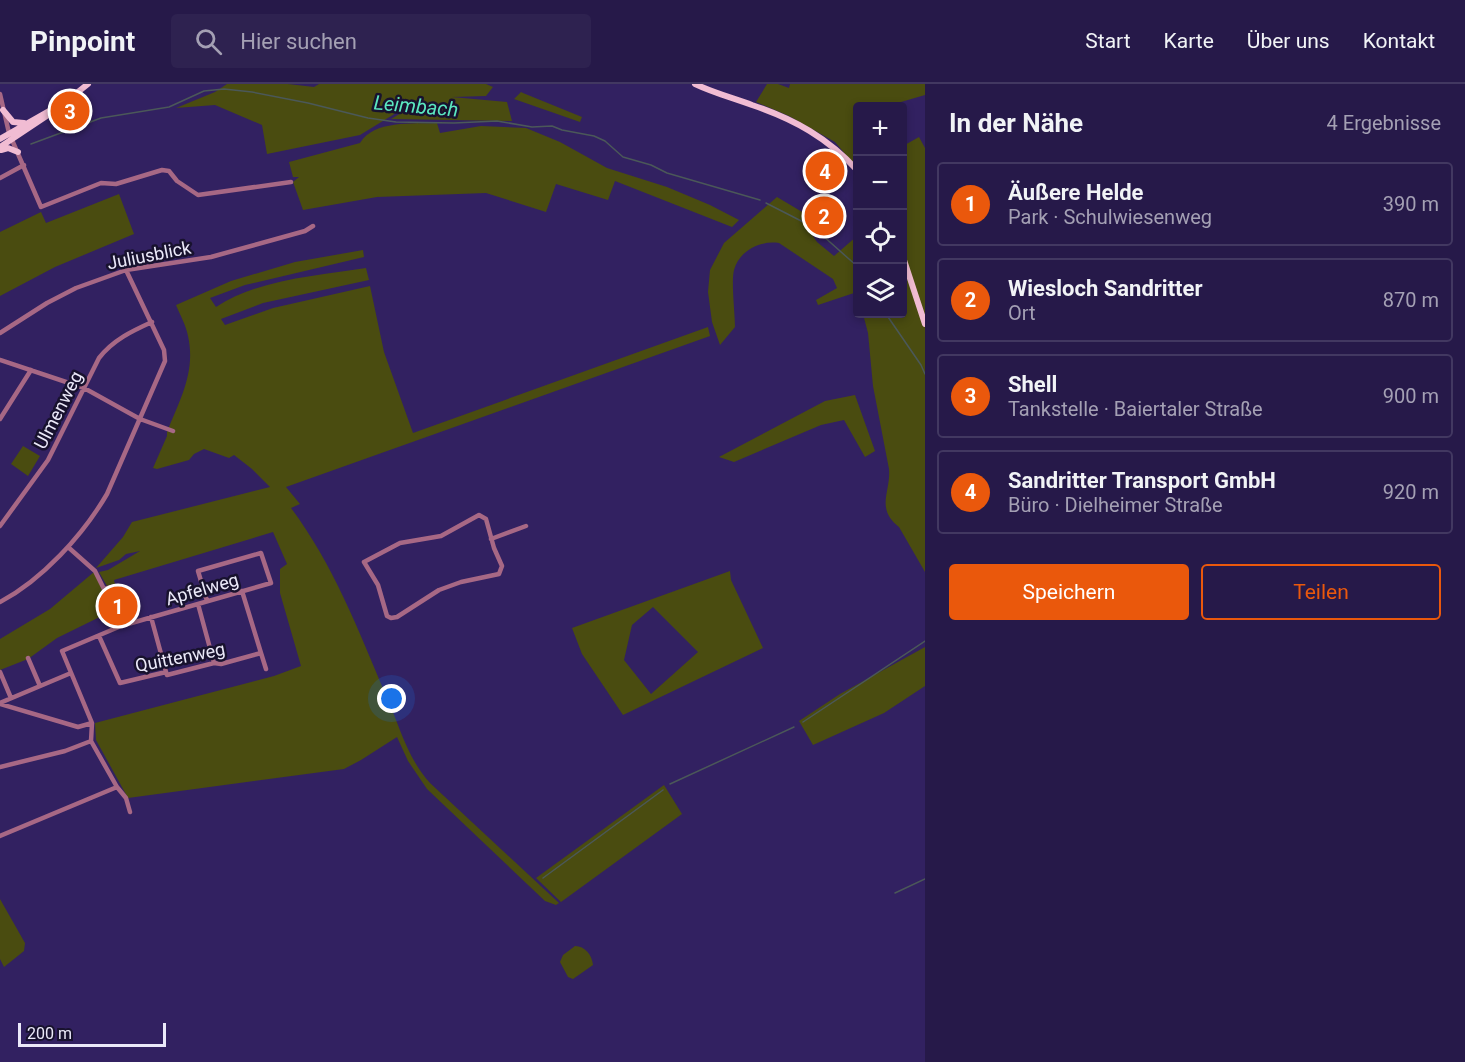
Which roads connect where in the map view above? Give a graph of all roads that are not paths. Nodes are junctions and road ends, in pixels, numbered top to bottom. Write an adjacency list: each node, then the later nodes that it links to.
1 (88, 84): 4 (main road)
2 (695, 84): 12 (main road)
3 (0, 94): 5 (street)
4 (60, 106): 6 (main road); 7 (main road)
5 (3, 110): 6 (main road); 7 (street)
6 (25, 123): 7 (main road)
7 (11, 136): 8 (main road); 9 (main road); 10 (street)
8 (0, 139)
9 (0, 149): 10 (main road)
10 (18, 152): 11 (street)
11 (24, 165): 13 (street); 14 (street)
12 (853, 166)
13 (0, 178)
14 (291, 182)
15 (313, 226): 17 (street, Juliusblick)
16 (906, 264): 19 (main road)
17 (126, 270): 18 (street); 20 (street, Juliusblick)
18 (152, 322): 23 (street, Ulmenweg); 25 (street)
19 (925, 324)
20 (0, 333)
21 (0, 360): 22 (street)
22 (31, 370): 23 (street); 24 (street)
23 (84, 388): 25 (street); 27 (street, Ulmenweg)
24 (0, 419)
25 (140, 419): 26 (street); 30 (street)
26 (173, 431)
27 (0, 526)
28 (525, 526): 29 (street)
29 (491, 539): 29 (street)
30 (68, 548): 31 (street); 34 (street)
31 (116, 586)
32 (242, 591): 33 (street, Apfelweg); 33 (street, Apfelweg); 38 (street)
33 (207, 601): 35 (street, Apfelweg)
34 (0, 602)
35 (198, 604): 36 (street, Apfelweg); 40 (street)
36 (151, 617): 37 (street, Apfelweg); 43 (street)
37 (99, 636): 43 (street, Quittenweg); 44 (street, Apfelweg)
38 (261, 653): 40 (street, Quittenweg); 41 (street)
39 (28, 658): 45 (street)
40 (214, 663): 43 (street, Quittenweg)
41 (266, 669)
42 (0, 672): 46 (street)
43 (166, 672)
44 (71, 673): 45 (street); 48 (street, Apfelweg)
45 (40, 686): 46 (street)
46 (11, 698): 47 (street)
47 (0, 703): 48 (street)
48 (92, 723): 49 (street, Apfelweg)
49 (91, 741): 50 (street); 51 (street)
50 (0, 767)
51 (117, 787): 52 (street); 53 (street)
52 (130, 812)
53 (0, 836)

